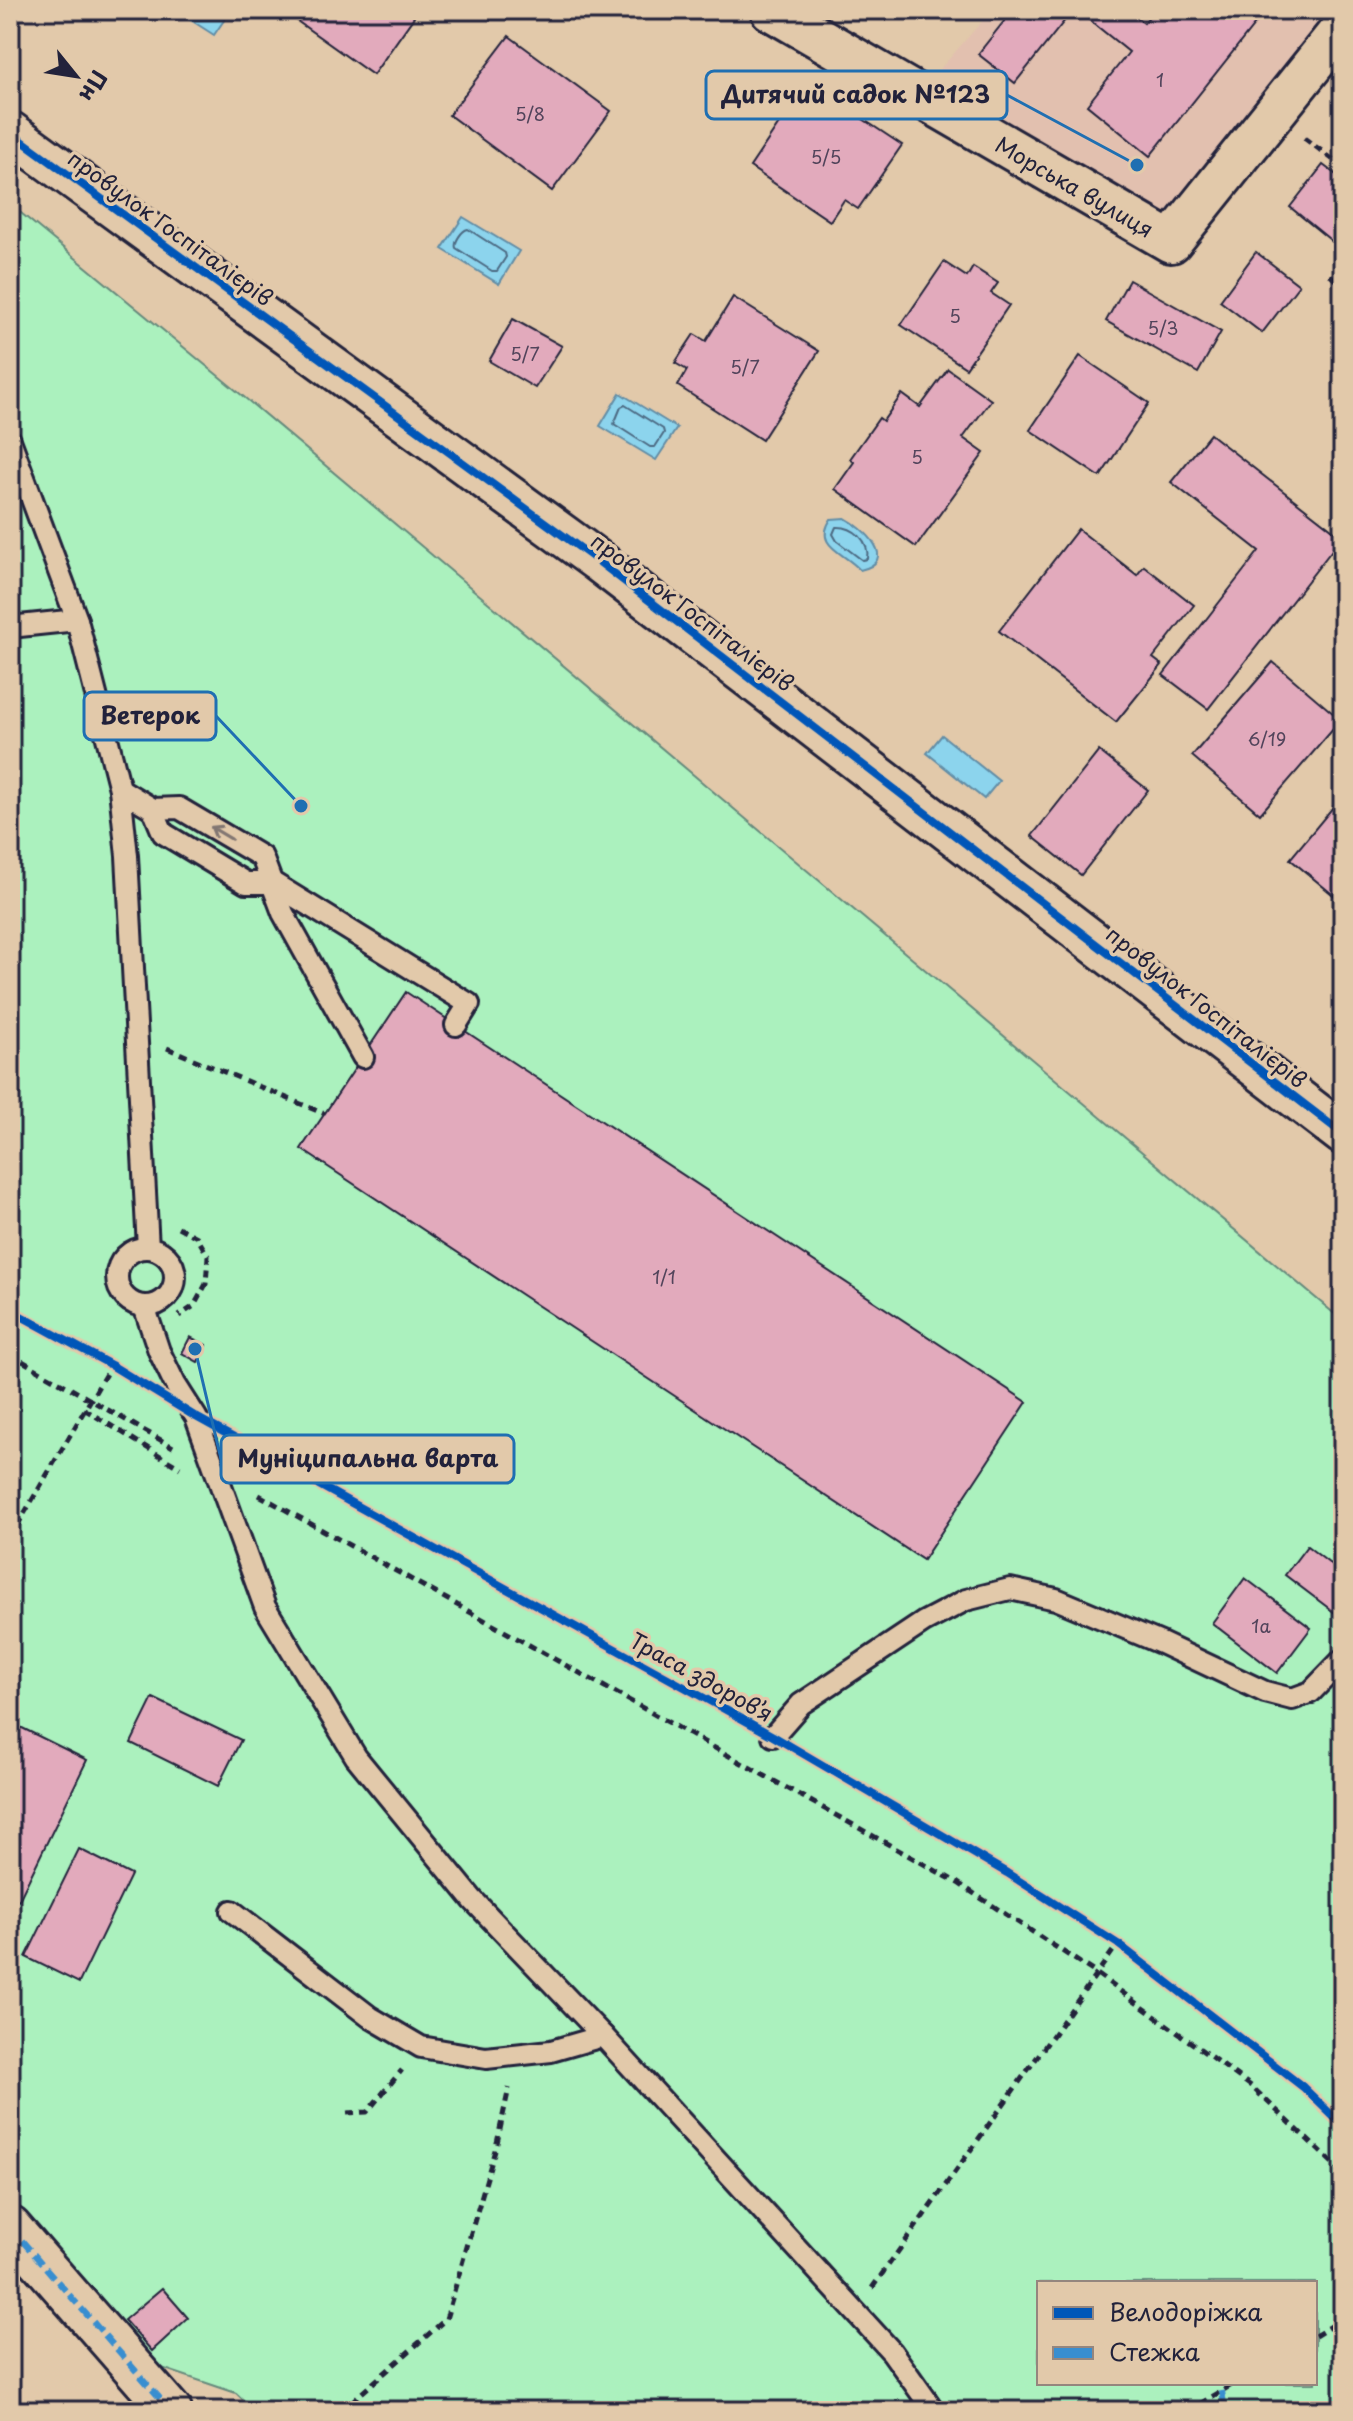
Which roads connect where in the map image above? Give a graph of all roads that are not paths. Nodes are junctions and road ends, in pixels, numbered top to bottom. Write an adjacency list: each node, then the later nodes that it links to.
1 (771, 10): 2 (street, Морська вулиця)
2 (1343, 27)
3 (10, 132): 12 (street, провулок Госпіталієрів)
4 (10, 440): 5 (lane)
5 (77, 620): 6 (lane); 7 (lane)
6 (10, 627)
7 (120, 789): 8 (lane); 13 (lane)
8 (153, 809): 9 (lane); 9 (lane, one-way to 8)
9 (273, 883): 10 (lane); 11 (lane)
10 (456, 1025)
11 (363, 1057)
12 (1343, 1134)
13 (148, 1248): 14 (lane); 14 (lane)
14 (144, 1306): 18 (lane)
15 (1343, 1659): 16 (lane)
16 (773, 1736)
17 (232, 1911): 18 (lane)
18 (603, 2036): 21 (lane)
19 (10, 2227): 20 (street)
20 (171, 2411)
21 (934, 2411)

